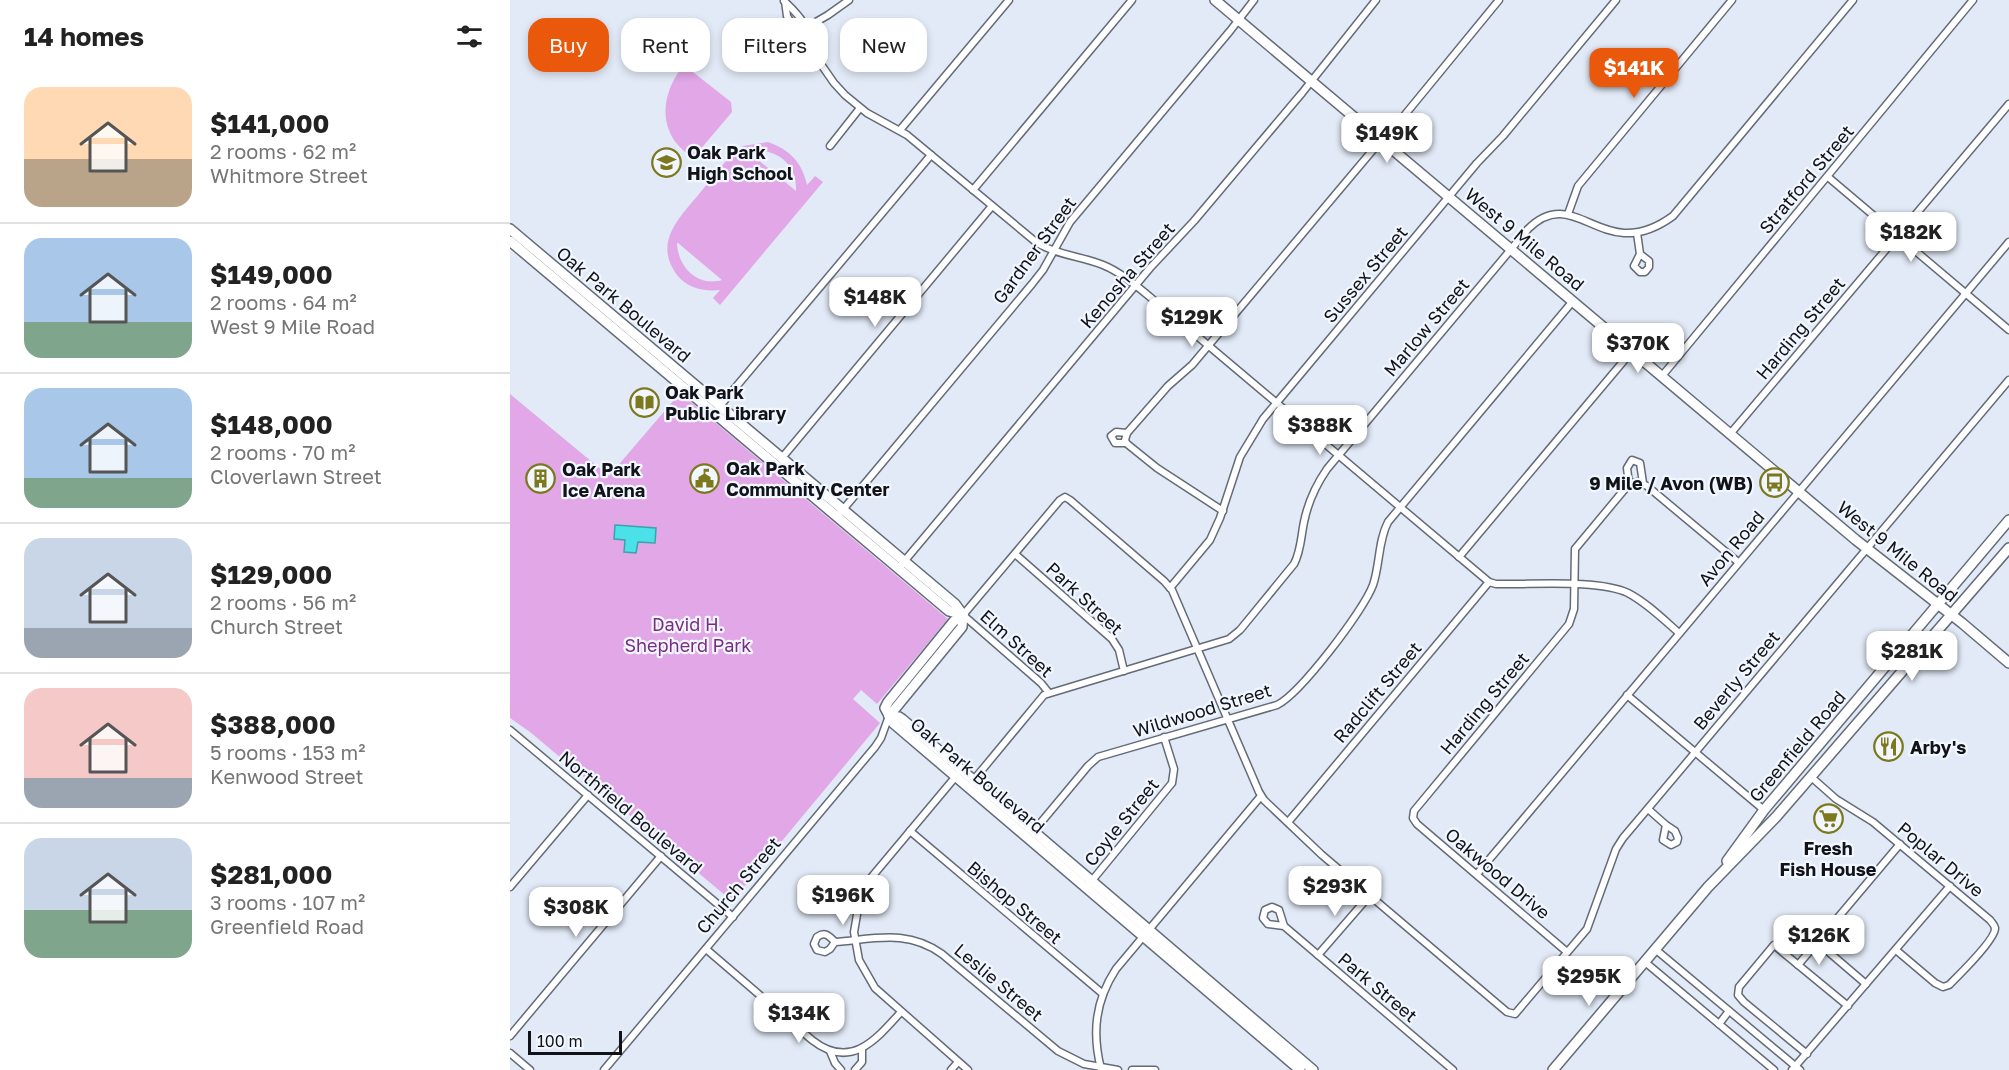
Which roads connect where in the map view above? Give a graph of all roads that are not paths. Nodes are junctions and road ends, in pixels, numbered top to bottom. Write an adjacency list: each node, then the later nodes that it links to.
1 (849, 0): 15 (street)
2 (1009, 0): 21 (street)
3 (1132, 0): 26 (street)
4 (1215, 0): 16 (main road, West 9 Mile Road)
5 (1254, 0): 16 (street, Gardner Street)
6 (1376, 0): 18 (street, Kenosha Street)
7 (1498, 0): 22 (street)
8 (1616, 0): 27 (street, Sussex Street)
9 (1732, 0): 29 (street)
10 (1853, 0): 31 (street)
11 (1973, 0): 25 (street, Stratford Street)
12 (784, 1): 13 (street); 14 (street)
13 (788, 18)
14 (801, 18)
15 (823, 18)
16 (1238, 20): 18 (main road, West 9 Mile Road); 36 (street, Gardner Street)
17 (827, 72): 20 (street)
18 (1311, 81): 22 (main road, West 9 Mile Road); 38 (street, Kenosha Street)
19 (2009, 104): 32 (street, Harding Street)
20 (860, 108): 21 (street); 23 (street)
21 (900, 130): 24 (street)
22 (1381, 141): 27 (main road, West 9 Mile Road); 42 (street)
23 (830, 146)
24 (931, 155): 26 (street); 47 (street)
25 (1828, 177): 32 (street); 44 (street, Stratford Street)
26 (973, 190): 28 (street)
27 (1448, 197): 35 (main road, West 9 Mile Road); 46 (street, Sussex Street)
28 (992, 206): 36 (street); 52 (street)
29 (1568, 214): 31 (street); 35 (street, Marlow Street)
30 (510, 229): 47 (main road, Oak Park Boulevard)
31 (1637, 233): 37 (street)
32 (1897, 236): 39 (street); 49 (street, Harding Street)
33 (510, 241): 47 (main road, Oak Park Boulevard)
34 (2009, 242): 39 (street, Avon Road)
35 (1510, 249): 40 (main road, West 9 Mile Road); 51 (street, Marlow Street)
36 (1053, 251): 38 (street); 58 (street, Gardner Street)
37 (1640, 254)
38 (1135, 286): 42 (street); 66 (street, Kenosha Street)
39 (1965, 294): 41 (street); 55 (street, Avon Road)
40 (1572, 301): 43 (main road, West 9 Mile Road); 56 (street, Wildwood Street)
41 (2009, 330)
42 (1208, 346): 46 (street); 48 (street)
43 (1632, 351): 44 (main road, West 9 Mile Road); 64 (street)
44 (1662, 376): 49 (main road, West 9 Mile Road)
45 (2009, 380): 61 (street, Beverly Street)
46 (1276, 404): 51 (street); 57 (street, Sussex Street)
47 (717, 410): 52 (main road, Oak Park Boulevard)
48 (1127, 433): 50 (street); 50 (street)
49 (1730, 434): 55 (main road, West 9 Mile Road)
50 (1126, 443): 57 (street)
51 (1338, 455): 56 (street); 74 (street, Marlow Street)
52 (778, 461): 58 (main road, Oak Park Boulevard)
53 (1643, 483): 54 (street); 54 (street, Harding Street); 65 (street, Harding Street)
54 (1629, 484): 68 (street, Harding Street)
55 (1798, 491): 61 (main road, West 9 Mile Road); 65 (street, Avon Road)
56 (1400, 507): 64 (street); 82 (street, Wildwood Street)
57 (1223, 511): 69 (street, Sussex Street)
58 (840, 513): 66 (main road, Oak Park Boulevard)
59 (2009, 520): 60 (main road, Greenfield Road)
60 (2005, 530): 70 (main road, Greenfield Road)
61 (1866, 548): 70 (main road, West 9 Mile Road); 88 (street, Beverly Street)
62 (2009, 548): 72 (main road, Greenfield Road)
63 (1014, 554): 69 (street, Church Street); 71 (street, Church Street); 76 (street, Park Street)
64 (1459, 557): 67 (street)
65 (1738, 562): 73 (street, Avon Road)
66 (901, 565): 71 (main road, Oak Park Boulevard)
67 (1489, 582): 68 (street); 97 (street, Radclift Street)
68 (1574, 585): 73 (street); 96 (street, Harding Street)
69 (1170, 588): 74 (street)
70 (1936, 604): 72 (main road, West 9 Mile Road); 77 (main road, Greenfield Road)
71 (963, 615): 78 (street, Elm Street); 81 (main road, Church Street)
72 (1952, 615): 75 (main road, West 9 Mile Road); 80 (main road, Greenfield Road)
73 (1679, 633): 79 (street, Avon Road)
74 (1198, 650): 76 (street, Marlow Street); 82 (street)
75 (2009, 663)
76 (1124, 671): 78 (street, Marlow Street)
77 (1865, 690): 80 (main road); 83 (main road, Greenfield Road)
78 (1049, 693): 91 (street, Marlow Street)
79 (1627, 695): 88 (street); 103 (street, Avon Road)
80 (1876, 702): 86 (main road, Greenfield Road)
81 (889, 716): 89 (main road, Oak Park Boulevard); 109 (street, Church Street)
82 (1227, 719): 85 (street, Wildwood Street); 93 (street)
83 (1836, 724): 86 (main road); 95 (main road, Greenfield Road)
84 (513, 732): 87 (street); 92 (street, Northfield Boulevard)
85 (1164, 737): 100 (street, Wildwood Street); 104 (street, Coyle Street)
86 (1846, 737): 90 (main road, Greenfield Road)
87 (510, 740)
88 (1695, 752): 94 (street, Beverly Street); 95 (street)
89 (959, 773): 91 (main road, Oak Park Boulevard); 99 (street)
90 (1810, 776): 101 (street, Poplar Drive); 107 (main road, Greenfield Road)
91 (971, 784): 100 (main road, Oak Park Boulevard)
92 (588, 795): 102 (street, Northfield Boulevard); 106 (street)
93 (1261, 796): 97 (street); 111 (street)
94 (1648, 810): 98 (street); 118 (street, Beverly Street)
95 (1764, 810): 107 (main road, Greenfield Road)
96 (1412, 816): 103 (street, Oakwood Drive)
97 (1289, 821): 108 (street)
98 (1666, 825)
99 (909, 831): 112 (street); 123 (street, Bishop Street)
100 (1031, 835): 104 (main road, Oak Park Boulevard)
101 (1900, 844): 105 (street, Poplar Drive); 114 (street)
102 (661, 856): 109 (street, Northfield Boulevard); 129 (street)
103 (1477, 874): 118 (street, Oakwood Drive)
104 (1088, 885): 111 (main road, Oak Park Boulevard)
105 (1950, 886): 117 (street); 117 (street, Poplar Drive)
106 (510, 887)
107 (1708, 887): 116 (main road, Greenfield Road)
108 (1370, 895): 118 (street, Beverly Street); 119 (street)
109 (733, 917): 115 (street, Church Street)
110 (1284, 926): 119 (street, Park Street)
111 (1146, 933): 123 (street); 124 (main road, Oak Park Boulevard)
112 (855, 940): 113 (street, Leslie Street); 127 (street); 135 (street, Leslie Street)
113 (835, 942)
114 (1817, 942): 121 (street); 122 (street)
115 (706, 949): 131 (street); 138 (street, Church Street)
116 (1655, 949): 120 (main road, Greenfield Road); 126 (street)
117 (1896, 950): 122 (street)
118 (1568, 952)
119 (1318, 955): 148 (street, Park Street)
120 (1645, 962): 128 (street); 149 (main road, Greenfield Road)
121 (1798, 964): 125 (street); 133 (street)
122 (1866, 984): 125 (street)
123 (1102, 994): 135 (street)
124 (1230, 1005): 146 (main road, Oak Park Boulevard); 147 (main road, Oak Park Boulevard)
125 (1848, 1006): 133 (street)
126 (1730, 1011): 128 (street); 136 (street)
127 (900, 1012): 130 (street); 134 (street)
128 (1719, 1024): 150 (street)
129 (510, 1036)
130 (862, 1048): 131 (street); 140 (street)
131 (830, 1051): 139 (street)
132 (510, 1053): 137 (street)
133 (1807, 1054): 136 (street)
134 (958, 1062): 141 (street); 142 (street)
135 (1101, 1069): 143 (street, Leslie Street)
136 (1796, 1069)
137 (530, 1070)
138 (604, 1070)
139 (841, 1070)
140 (855, 1070)
141 (951, 1070)
142 (968, 1070)
143 (1118, 1070)
144 (1132, 1070): 145 (street)
145 (1155, 1070)
146 (1300, 1070)
147 (1312, 1070)
148 (1453, 1070)
149 (1553, 1070)
150 (1774, 1070)

